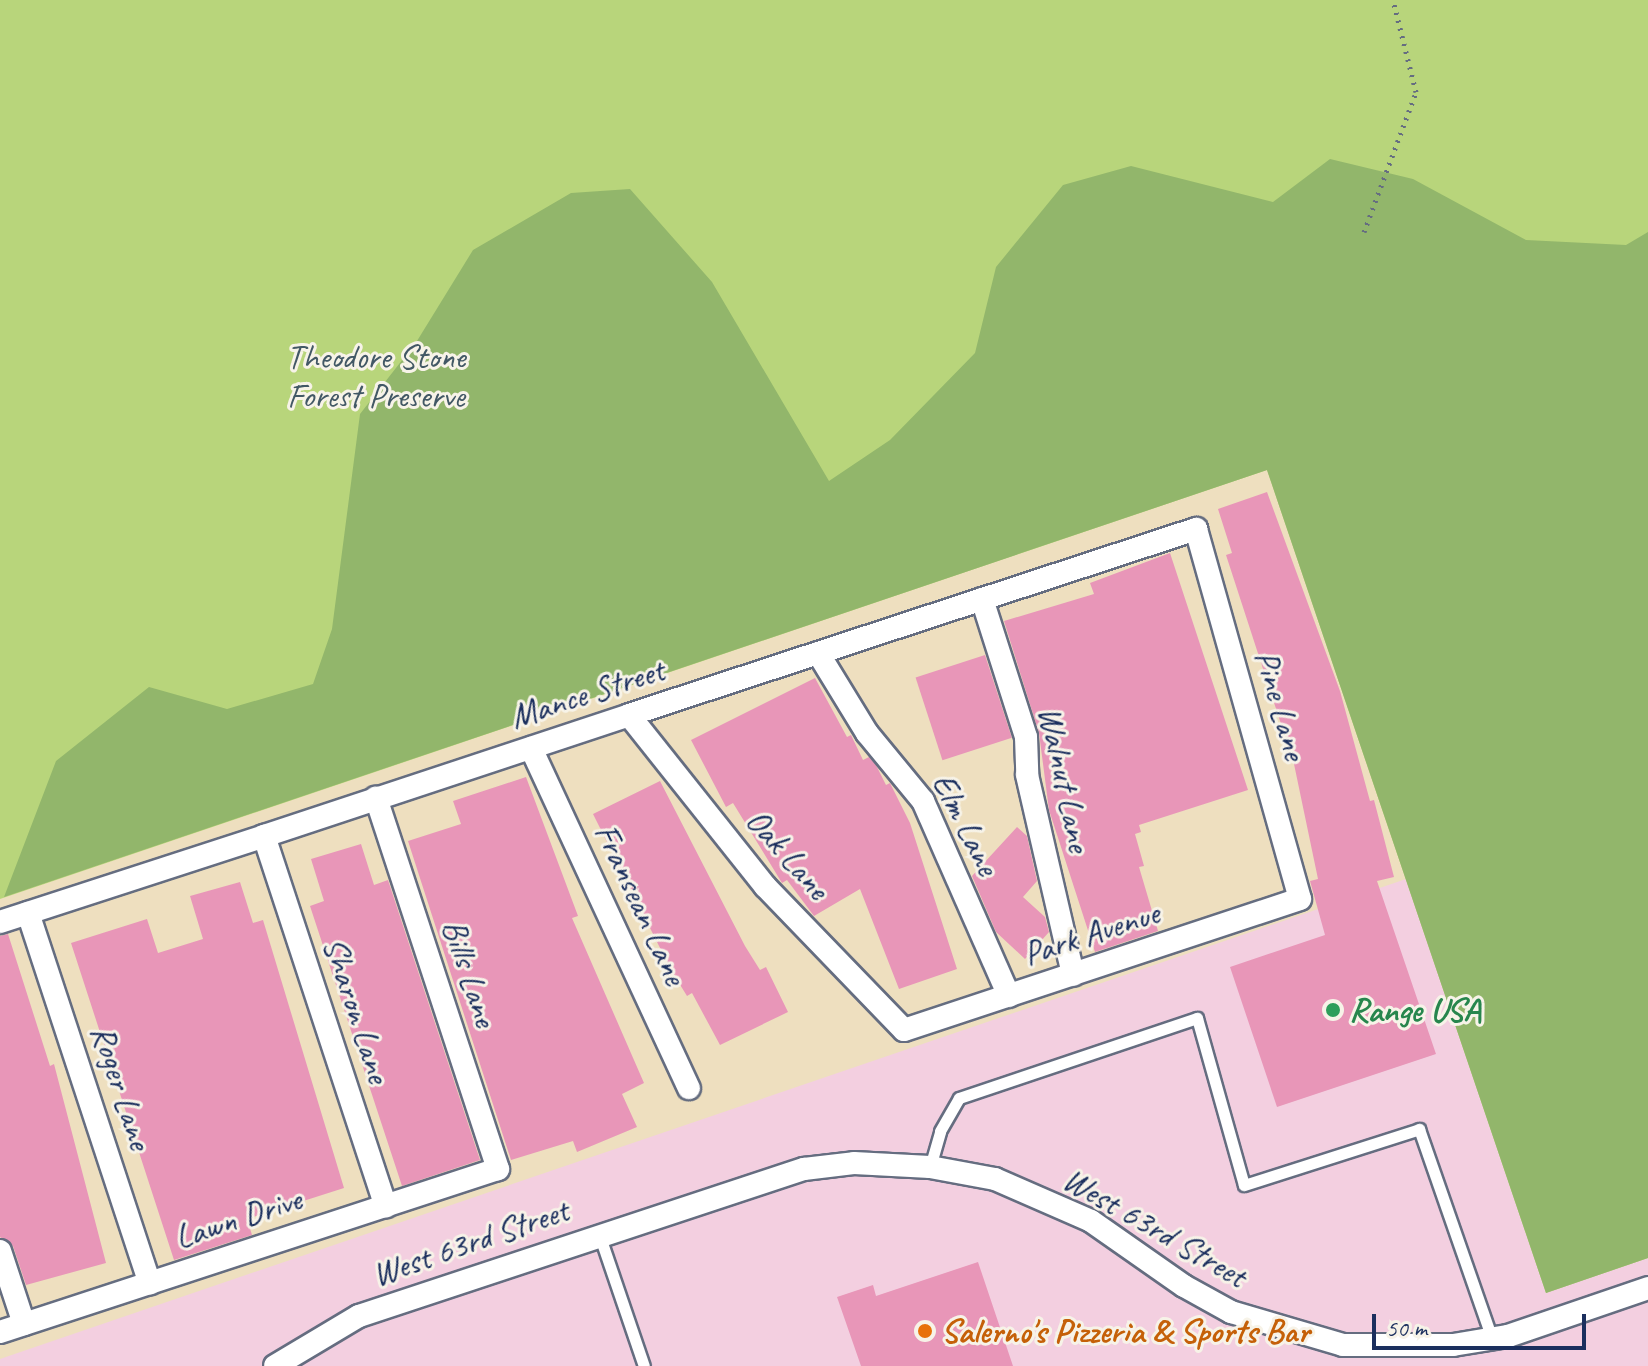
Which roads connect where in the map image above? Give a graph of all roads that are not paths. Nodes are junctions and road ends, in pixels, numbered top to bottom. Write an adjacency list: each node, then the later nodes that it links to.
1 (1196, 529): 2 (street, Mance Street); 8 (street, Pine Lane)
2 (982, 599): 3 (street, Mance Street); 11 (street, Walnut Lane)
3 (818, 653): 4 (street, Mance Street); 12 (street, Elm Lane)
4 (629, 715): 5 (street, Mance Street); 13 (street, Oak Lane)
5 (531, 748): 6 (street, Mance Street); 14 (street, Fransean Lane)
6 (376, 798): 7 (street, Mance Street); 16 (street, Bills Lane)
7 (264, 836): 9 (street, Mance Street); 17 (street, Sharon Lane)
8 (1300, 899): 11 (street, Park Avenue)
9 (28, 913): 10 (street, Mance Street); 20 (street, Roger Lane)
10 (0, 922)
11 (1073, 975): 12 (street, Park Avenue)
12 (1009, 996): 13 (street, Park Avenue)
13 (904, 1030)
14 (689, 1088)
15 (930, 1167): 18 (street, West 63rd Street); 24 (street, West 63rd Street); 24 (lane)
16 (498, 1169): 17 (street, Lawn Drive)
17 (386, 1206): 20 (street, Lawn Drive)
18 (599, 1234): 25 (street, West 63rd Street); 26 (lane)
19 (0, 1251): 22 (street)
20 (150, 1283): 22 (street, Lawn Drive)
21 (1648, 1288): 24 (street, West 63rd Street)
22 (24, 1324): 23 (street, Lawn Drive)
23 (0, 1332)
24 (1492, 1339)
25 (275, 1366)
26 (644, 1366)

